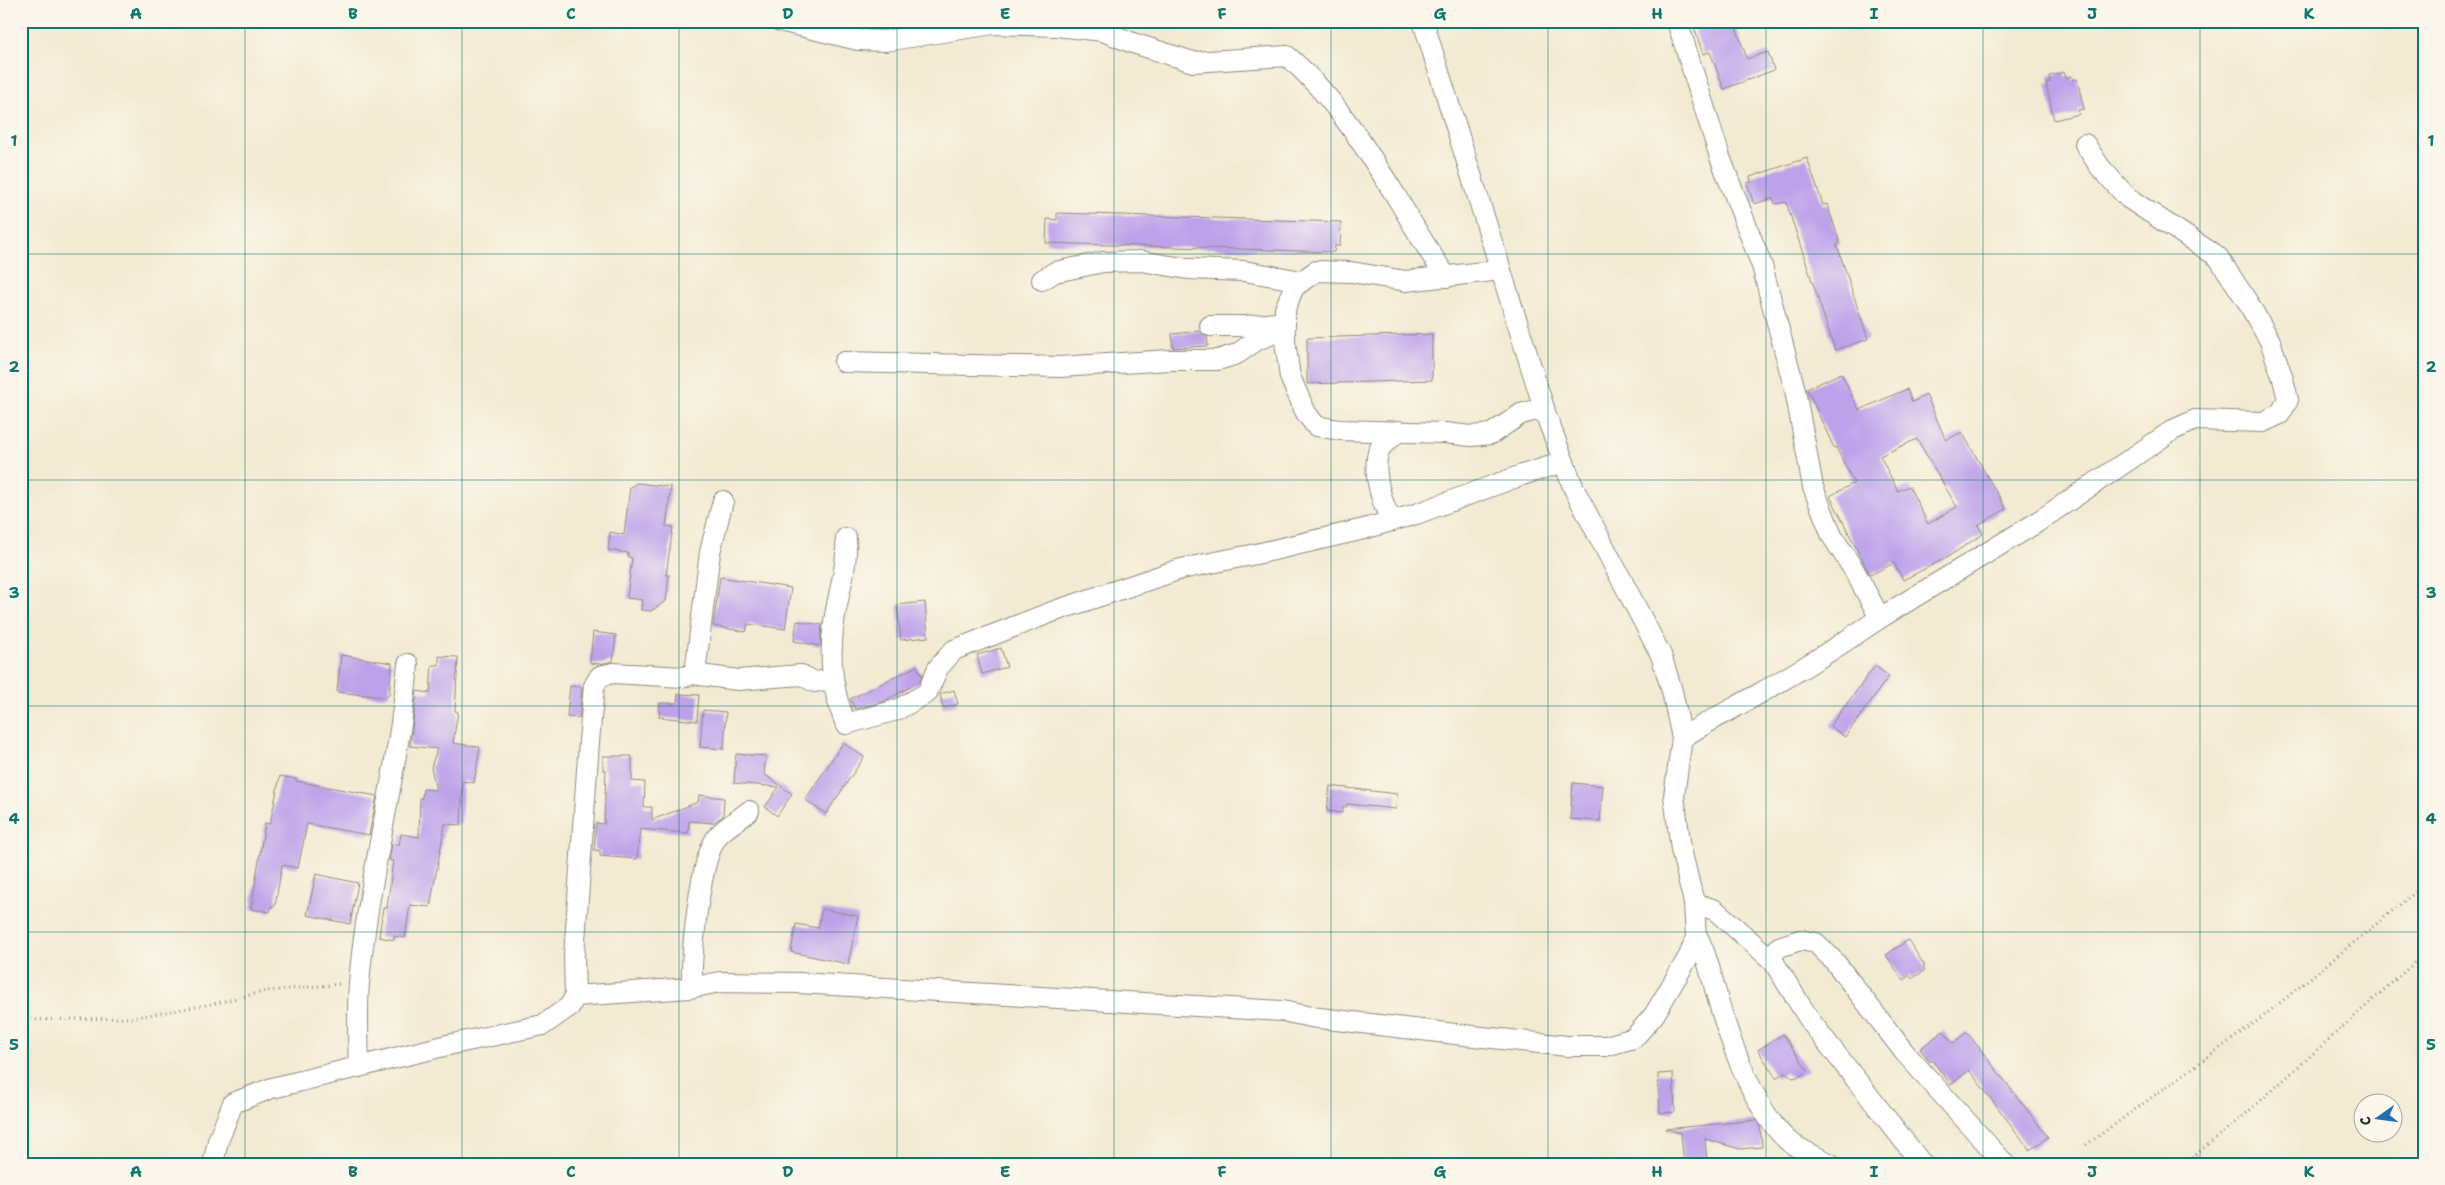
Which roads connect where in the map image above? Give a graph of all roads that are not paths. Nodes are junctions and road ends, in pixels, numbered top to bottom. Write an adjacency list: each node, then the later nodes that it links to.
1 (780, 21): 6 (street)
2 (1423, 21): 5 (street)
3 (1677, 21): 18 (street)
4 (2086, 144): 18 (street)
5 (1500, 270): 6 (street); 12 (street)
6 (1447, 277): 8 (street)
7 (1042, 280): 8 (street)
8 (1302, 281): 10 (street)
9 (1210, 326): 10 (street)
10 (1285, 326): 11 (street); 13 (street)
11 (844, 362)
12 (1544, 408): 13 (street); 14 (street)
13 (1398, 431): 16 (street)
14 (1564, 462): 16 (street); 22 (street)
15 (723, 501): 20 (street)
16 (1393, 521): 21 (street)
17 (846, 538): 21 (street)
18 (1880, 618): 22 (street)
19 (408, 664): 29 (street)
20 (693, 674): 21 (street); 28 (street)
21 (833, 678)
22 (1682, 738): 24 (street)
23 (749, 811): 27 (street)
24 (1694, 903): 25 (street); 26 (street)
25 (1696, 934): 27 (street); 31 (street)
26 (1770, 958): 32 (street); 33 (street)
27 (692, 987): 28 (street)
28 (575, 996): 29 (street)
29 (359, 1067): 30 (street)
30 (212, 1164)
31 (1831, 1164)
32 (1922, 1164)
33 (2005, 1164)

